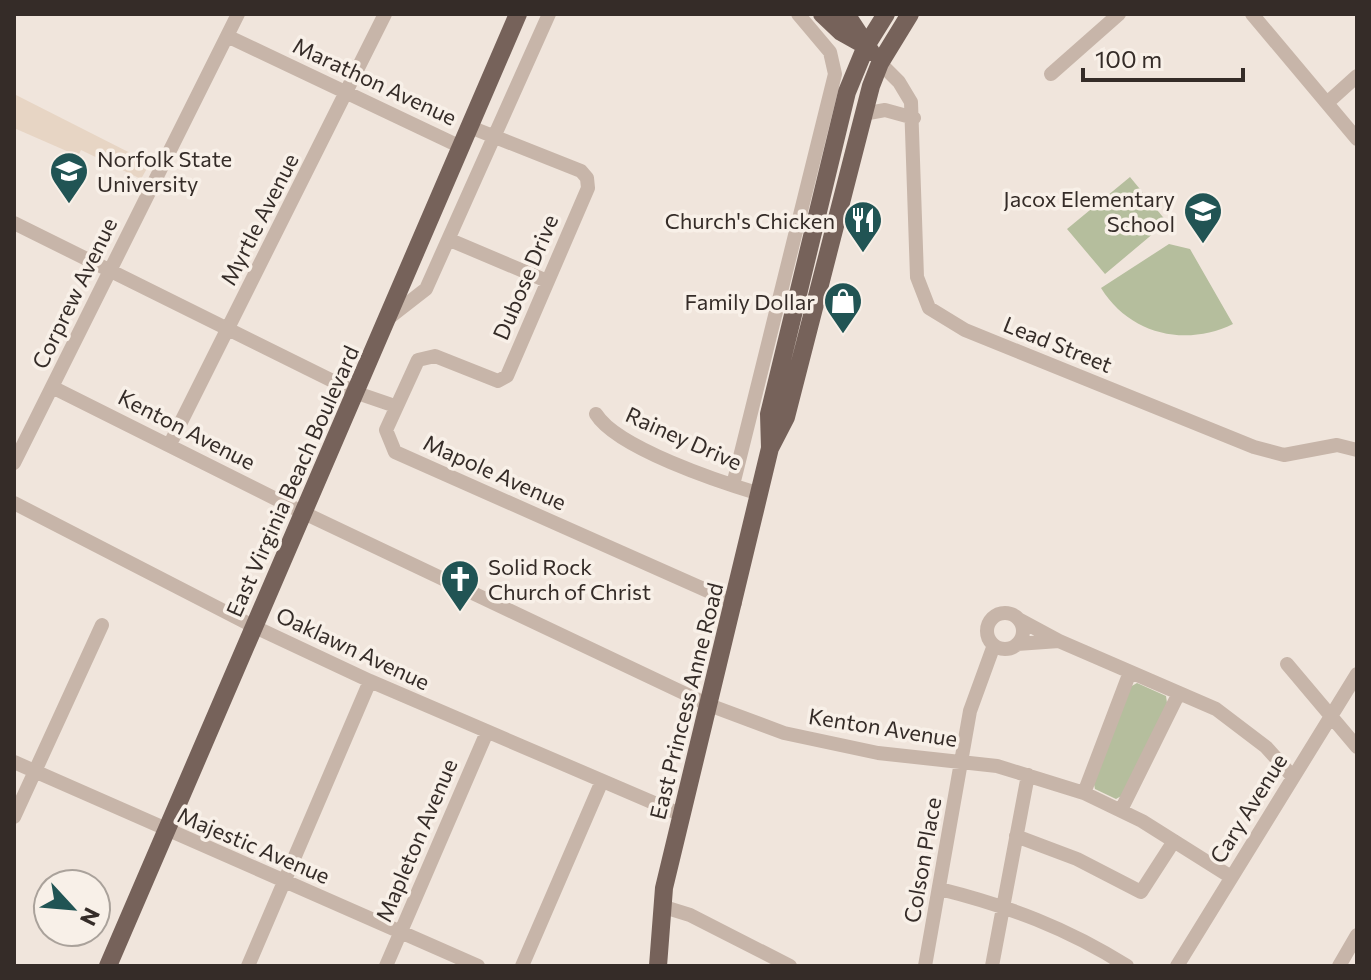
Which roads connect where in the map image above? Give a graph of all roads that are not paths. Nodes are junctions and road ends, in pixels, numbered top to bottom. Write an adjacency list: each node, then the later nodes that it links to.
1 (238, 14): 12 (street, Corprew Avenue)
2 (385, 14): 17 (street, Myrtle Avenue)
3 (518, 14): 21 (main road, East Virginia Beach Boulevard)
4 (549, 14): 22 (street)
5 (798, 14): 41 (street)
6 (822, 14): 13 (main road)
7 (846, 14): 13 (main road)
8 (886, 14): 13 (main road, East Princess Anne Road)
9 (910, 14): 14 (main road, East Princess Anne Road)
10 (1119, 14): 15 (street)
11 (1252, 14): 18 (street)
12 (227, 36): 17 (street, Marathon Avenue); 27 (street, Corprew Avenue)
13 (866, 46): 14 (main road); 38 (main road, East Princess Anne Road)
14 (880, 63): 19 (main road, East Princess Anne Road); 20 (street, Lead Street)
15 (1051, 74)
16 (1357, 76): 18 (street)
17 (347, 92): 24 (street, Marathon Avenue); 30 (street, Myrtle Avenue)
18 (1327, 103): 23 (street)
19 (863, 114): 20 (street); 38 (main road, East Princess Anne Road)
20 (914, 118): 39 (street, Lead Street)
21 (470, 127): 22 (street, Dubose Drive); 24 (main road, East Virginia Beach Boulevard)
22 (496, 137): 26 (street); 28 (street, Dubose Drive)
23 (1357, 139)
24 (461, 147): 29 (main road, East Virginia Beach Boulevard)
25 (14, 223): 27 (street)
26 (450, 240): 28 (street); 29 (street)
27 (109, 270): 30 (street); 32 (street, Corprew Avenue)
28 (547, 281): 31 (street, Dubose Drive)
29 (390, 317): 34 (main road, East Virginia Beach Boulevard)
30 (228, 330): 34 (street); 37 (street, Myrtle Avenue)
31 (503, 379): 33 (street); 35 (street)
32 (52, 387): 37 (street, Kenton Avenue); 40 (street, Corprew Avenue)
33 (520, 387)
34 (357, 393): 35 (street); 44 (main road, East Virginia Beach Boulevard)
35 (395, 406): 45 (street, Mapole Avenue)
36 (596, 414): 41 (street, Rainey Drive)
37 (170, 444): 44 (street, Kenton Avenue)
38 (770, 448): 42 (main road, East Princess Anne Road)
39 (1357, 450)
40 (14, 463)
41 (733, 485): 42 (street, Rainey Drive)
42 (760, 494): 45 (main road, East Princess Anne Road)
43 (14, 503): 48 (street, Oaklawn Avenue)
44 (304, 513): 48 (main road, East Virginia Beach Boulevard); 57 (street, Kenton Avenue)
45 (735, 603): 57 (main road, East Princess Anne Road)
46 (1020, 620): 49 (street); 50 (street); 51 (street)
47 (102, 625): 63 (street)
48 (255, 627): 55 (street, Oaklawn Avenue); 71 (main road, East Virginia Beach Boulevard)
49 (1059, 641): 50 (street); 53 (street)
50 (1017, 644): 51 (street)
51 (994, 645): 61 (street, Colson Place)
52 (1287, 664): 58 (street)
53 (1130, 672): 56 (street); 67 (street)
54 (1357, 674): 58 (street, Cary Avenue)
55 (370, 681): 59 (street, Oaklawn Avenue); 75 (street)
56 (1179, 693): 65 (street); 68 (street)
57 (709, 705): 61 (street, Kenton Avenue); 69 (main road, East Princess Anne Road)
58 (1331, 716): 60 (street); 65 (street, Cary Avenue)
59 (487, 732): 66 (street, Oaklawn Avenue); 79 (street, Mapleton Avenue)
60 (1357, 747)
61 (962, 761): 64 (street, Kenton Avenue); 76 (street, Colson Place)
62 (14, 762): 63 (street, Majestic Avenue)
63 (35, 772): 70 (street); 71 (street, Majestic Avenue)
64 (1028, 775): 67 (street, Kenton Avenue); 72 (street)
65 (1293, 777): 74 (street, Cary Avenue)
66 (602, 781): 69 (street, Oaklawn Avenue); 85 (street)
67 (1084, 793): 68 (street, Kenton Avenue)
68 (1121, 810): 73 (street, Kenton Avenue)
69 (682, 815): 78 (main road, East Princess Anne Road)
70 (14, 817)
71 (167, 832): 75 (street, Majestic Avenue); 81 (main road, East Virginia Beach Boulevard)
72 (1016, 836): 73 (street); 77 (street)
73 (1174, 841): 74 (street, Kenton Avenue)
74 (1231, 877): 91 (street, Cary Avenue)
75 (284, 882): 79 (street, Majestic Avenue); 82 (street)
76 (940, 889): 77 (street); 88 (street, Colson Place)
77 (1003, 905): 89 (street); 90 (street)
78 (661, 906): 86 (main road, East Princess Anne Road); 87 (street)
79 (400, 932): 83 (street, Mapleton Avenue); 84 (street, Majestic Avenue)
80 (1357, 935): 92 (street)
81 (108, 966)
82 (248, 966)
83 (386, 966)
84 (478, 966)
85 (522, 966)
86 (658, 966)
87 (790, 966)
88 (925, 966)
89 (992, 966)
90 (1127, 966)
91 (1177, 966)
92 (1339, 966)

